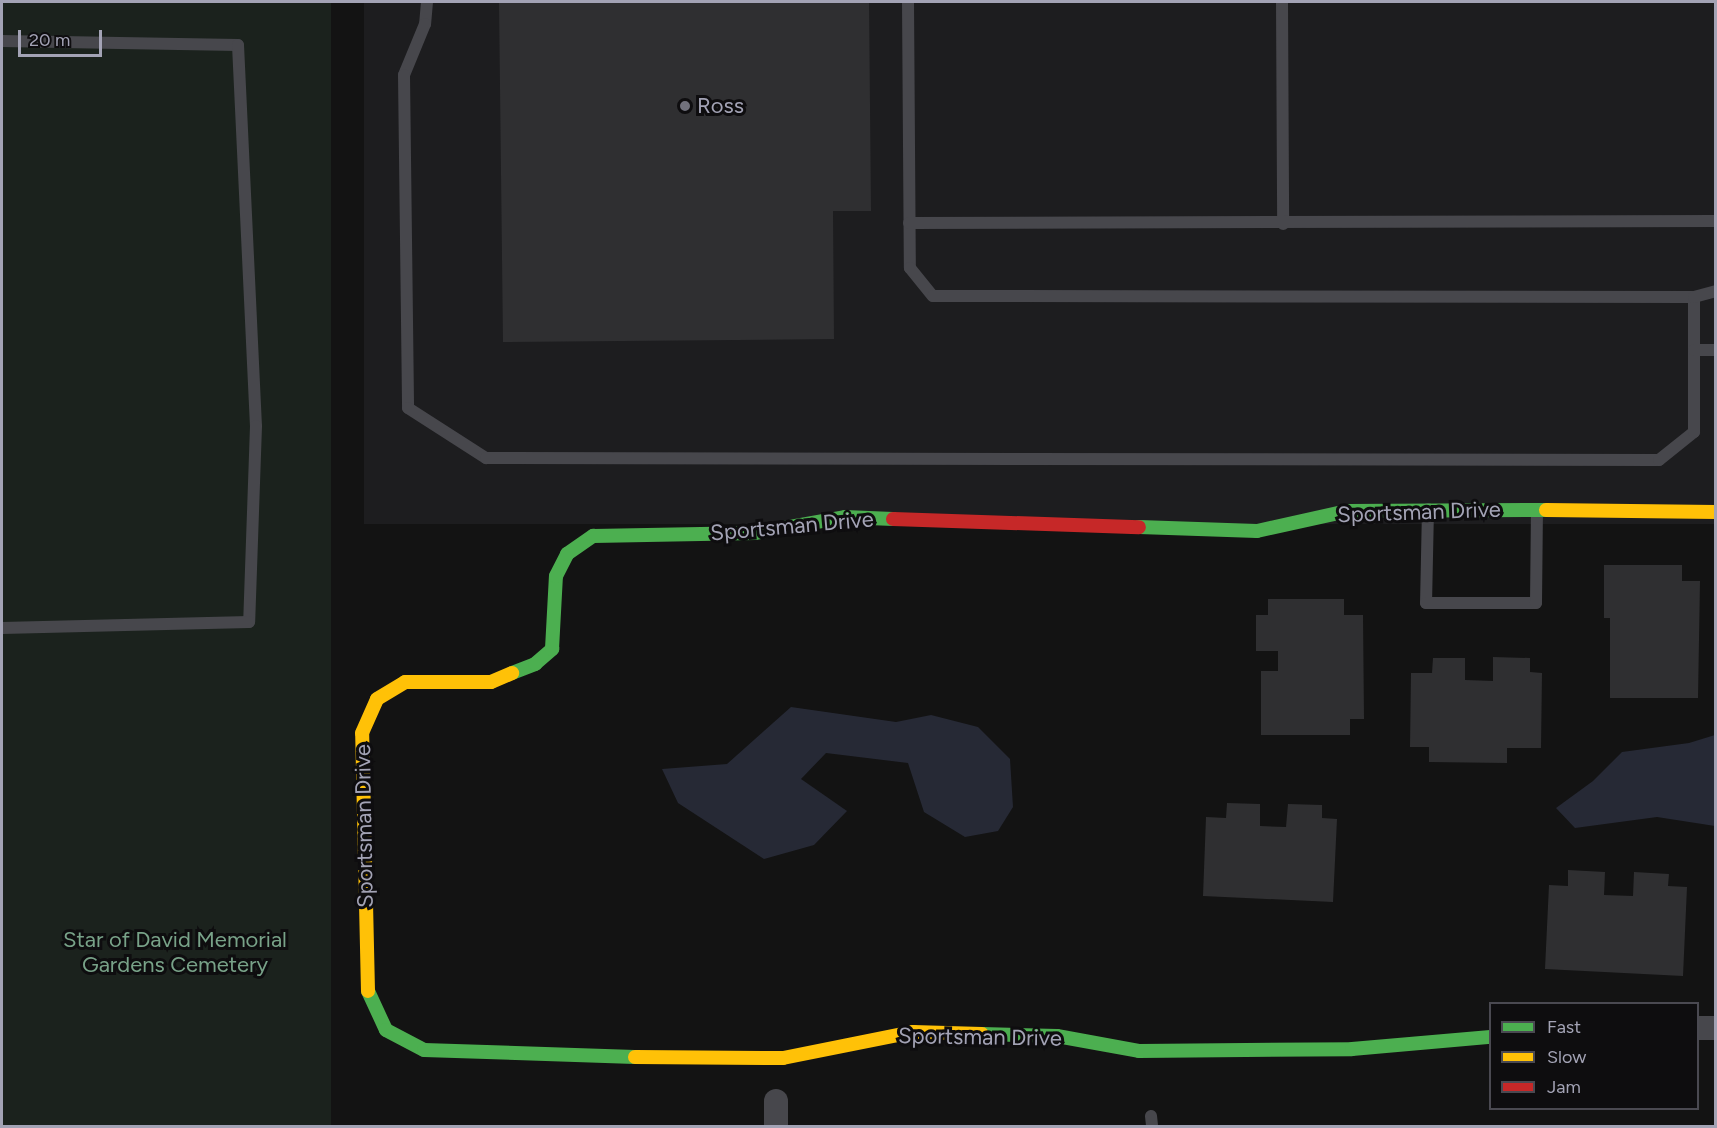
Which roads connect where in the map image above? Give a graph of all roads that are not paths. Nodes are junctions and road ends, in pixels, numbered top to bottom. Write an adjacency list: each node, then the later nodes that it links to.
1 (427, 2): 10 (lane)
2 (908, 2): 6 (lane)
3 (1282, 2): 7 (lane)
4 (2, 41): 15 (lane)
5 (1716, 221): 7 (lane)
6 (909, 223): 7 (lane); 9 (lane)
7 (1282, 224)
8 (1716, 291): 9 (lane)
9 (1694, 297): 10 (lane)
10 (1694, 350): 11 (lane)
11 (1716, 350)
12 (1428, 508): 13 (street, Sportsman Drive); 13 (lane); 18 (street, Sportsman Drive)
13 (1537, 510): 14 (street, Sportsman Drive)
14 (1716, 512)
15 (2, 628)
16 (1699, 1028): 17 (street)
17 (1716, 1028)
18 (1489, 1037)
19 (776, 1101): 20 (street)
20 (776, 1126)

